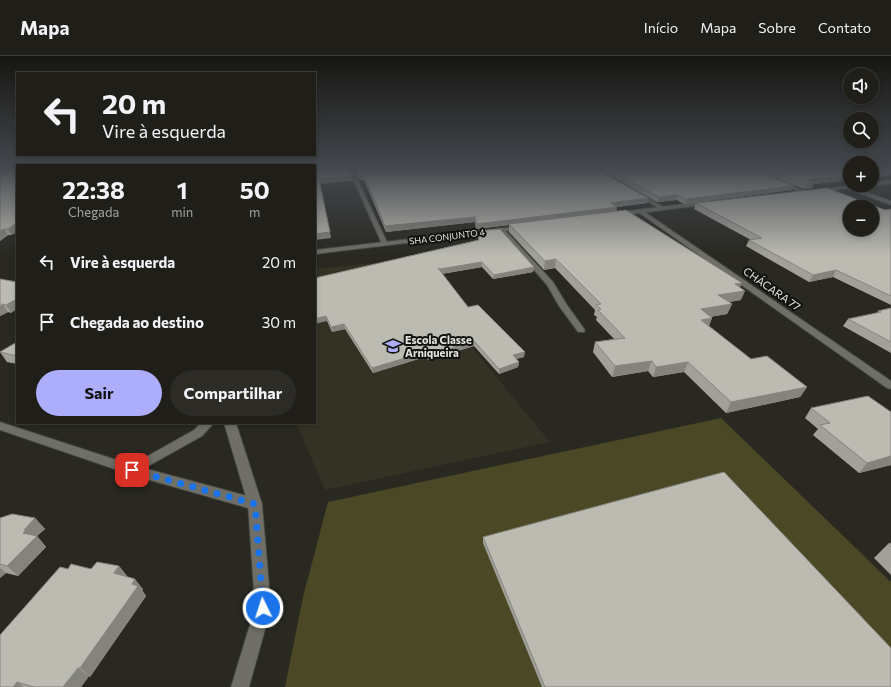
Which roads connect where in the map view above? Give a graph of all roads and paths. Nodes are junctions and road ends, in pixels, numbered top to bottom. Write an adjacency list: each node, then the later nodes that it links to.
1 (364, 197): 11 (street)
2 (643, 197): 6 (street)
3 (876, 197): 5 (street)
4 (717, 202): 6 (street)
5 (891, 203)
6 (662, 208): 7 (street)
7 (640, 211): 8 (street); 14 (street, CHÁCARA 77)
8 (609, 215)
9 (525, 227): 10 (street, SHA CONJUNTO 4)
10 (502, 230): 11 (street, SHA CONJUNTO 4); 13 (street)
11 (385, 244): 12 (street, SHA CONJUNTO 4)
12 (316, 252)
13 (581, 330)
14 (891, 386)
15 (207, 424): 18 (street)
16 (230, 424): 19 (street)
17 (0, 426): 18 (street)
18 (132, 470): 19 (street)
19 (255, 504): 20 (street)
20 (240, 687)

